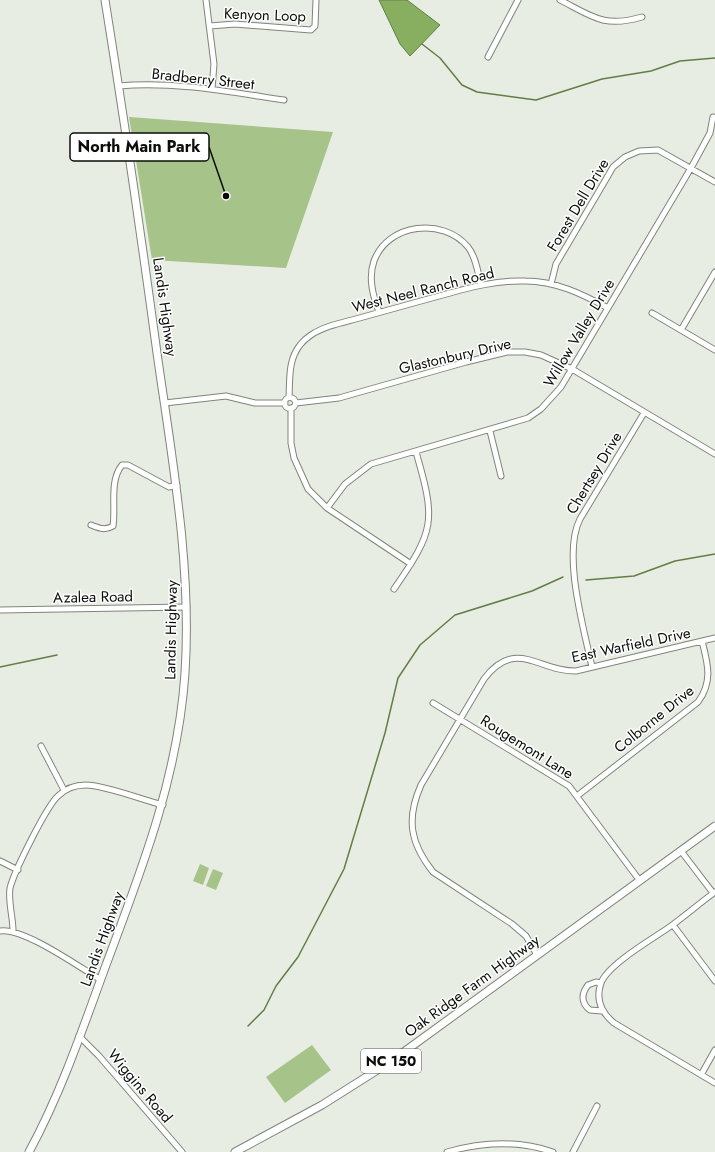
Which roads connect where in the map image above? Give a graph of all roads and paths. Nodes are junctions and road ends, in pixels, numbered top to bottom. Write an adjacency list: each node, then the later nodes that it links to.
1 (105, 0): 9 (main road, Landis Highway)
2 (206, 0): 7 (street)
3 (316, 0): 7 (street, Kenyon Loop)
4 (518, 0): 8 (street)
5 (560, 0): 6 (street)
6 (642, 17)
7 (210, 26): 10 (street)
8 (488, 57)
9 (119, 86): 10 (street, Bradberry Street); 25 (main road, Landis Highway)
10 (212, 89): 11 (street, Bradberry Street)
11 (284, 100)
12 (713, 117): 13 (street, Willow Valley Drive)
13 (690, 168): 14 (street); 16 (street, Forest Dell Drive); 18 (street, Willow Valley Drive)
14 (715, 182)
15 (715, 272): 21 (street)
16 (551, 284): 17 (street, West Neel Ranch Road); 18 (street, West Neel Ranch Road)
17 (481, 285): 19 (street, West Neel Ranch Road); 19 (street)
18 (608, 308): 23 (street, Willow Valley Drive)
19 (379, 312): 24 (street, West Neel Ranch Road)
20 (652, 313): 21 (street)
21 (681, 330): 22 (street)
22 (715, 350)
23 (572, 369): 27 (street, Glastonbury Drive); 29 (street, Glastonbury Drive); 30 (street, Willow Valley Drive)
24 (290, 397): 26 (street); 27 (street)
25 (165, 403): 26 (street); 34 (main road, Landis Highway)
26 (285, 403): 28 (street)
27 (296, 403): 28 (street)
28 (291, 408): 35 (street)
29 (644, 413): 32 (street, Glastonbury Drive); 43 (street, Chertsey Drive)
30 (490, 430): 31 (street, Willow Valley Drive); 33 (street)
31 (416, 452): 35 (street, Willow Valley Drive); 37 (street)
32 (715, 454)
33 (500, 476)
34 (177, 485): 36 (street); 39 (main road, Landis Highway)
35 (327, 508): 37 (street)
36 (91, 524)
37 (411, 564): 38 (street)
38 (394, 589)
39 (187, 607): 40 (street, Azalea Road); 49 (main road, Landis Highway)
40 (0, 610)
41 (715, 638): 42 (street, East Warfield Drive)
42 (702, 641): 43 (street, East Warfield Drive); 48 (street, Colborne Drive)
43 (592, 667): 45 (street, East Warfield Drive)
44 (433, 703): 45 (street, Rougemont Lane)
45 (461, 720): 48 (street, Rougemont Lane); 59 (street, East Warfield Drive)
46 (40, 746): 47 (street)
47 (64, 790): 49 (street); 53 (street)
48 (577, 796): 54 (street, Rougemont Lane)
49 (162, 805): 60 (main road, Landis Highway)
50 (715, 826): 51 (main road, Oak Ridge Farm Highway / NC 150)
51 (681, 851): 54 (main road, Oak Ridge Farm Highway / NC 150); 55 (street)
52 (0, 861): 53 (street)
53 (18, 870): 58 (street)
54 (640, 881): 59 (main road, Oak Ridge Farm Highway / NC 150)
55 (714, 893): 56 (street)
56 (673, 925): 61 (street); 62 (street)
57 (0, 931): 58 (street)
58 (13, 931): 60 (street)
59 (537, 955): 71 (main road, Oak Ridge Farm Highway / NC 150)
60 (101, 980): 64 (main road, Landis Highway)
61 (715, 981)
62 (601, 983): 63 (street); 63 (street)
63 (602, 1011): 66 (street)
64 (79, 1036): 69 (main road, Landis Highway); 70 (street, Wiggins Road)
65 (715, 1050): 66 (street)
66 (701, 1075): 67 (street)
67 (715, 1083)
68 (597, 1106): 74 (street)
69 (29, 1152)
70 (182, 1152)
71 (235, 1152)
72 (447, 1152): 73 (street)
73 (553, 1152)
74 (573, 1152)

